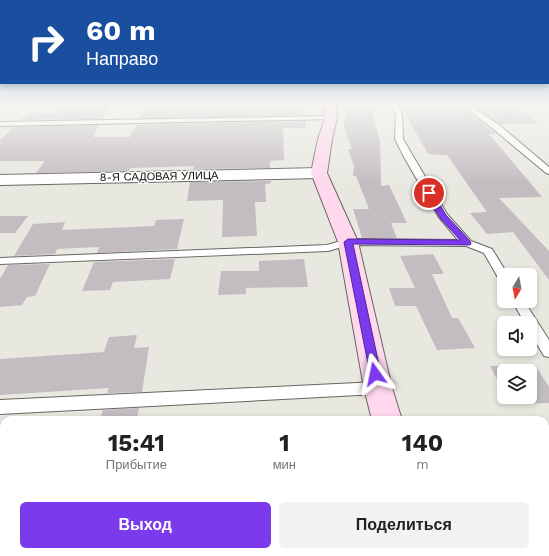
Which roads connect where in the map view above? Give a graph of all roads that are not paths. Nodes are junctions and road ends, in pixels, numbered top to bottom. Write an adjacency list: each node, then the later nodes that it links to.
1 (327, 131): 5 (street)
2 (399, 131): 8 (lane)
3 (501, 131): 4 (lane)
4 (549, 170)
5 (319, 172): 6 (street, 8-Я САДОВАЯ УЛИЦА); 7 (street)
6 (0, 180)
7 (348, 242): 8 (lane); 9 (lane); 13 (street)
8 (467, 243): 10 (lane)
9 (0, 261)
10 (498, 268)
11 (522, 308): 12 (lane)
12 (549, 352)
13 (378, 388): 14 (lane); 15 (street)
14 (0, 407)
15 (386, 416)

